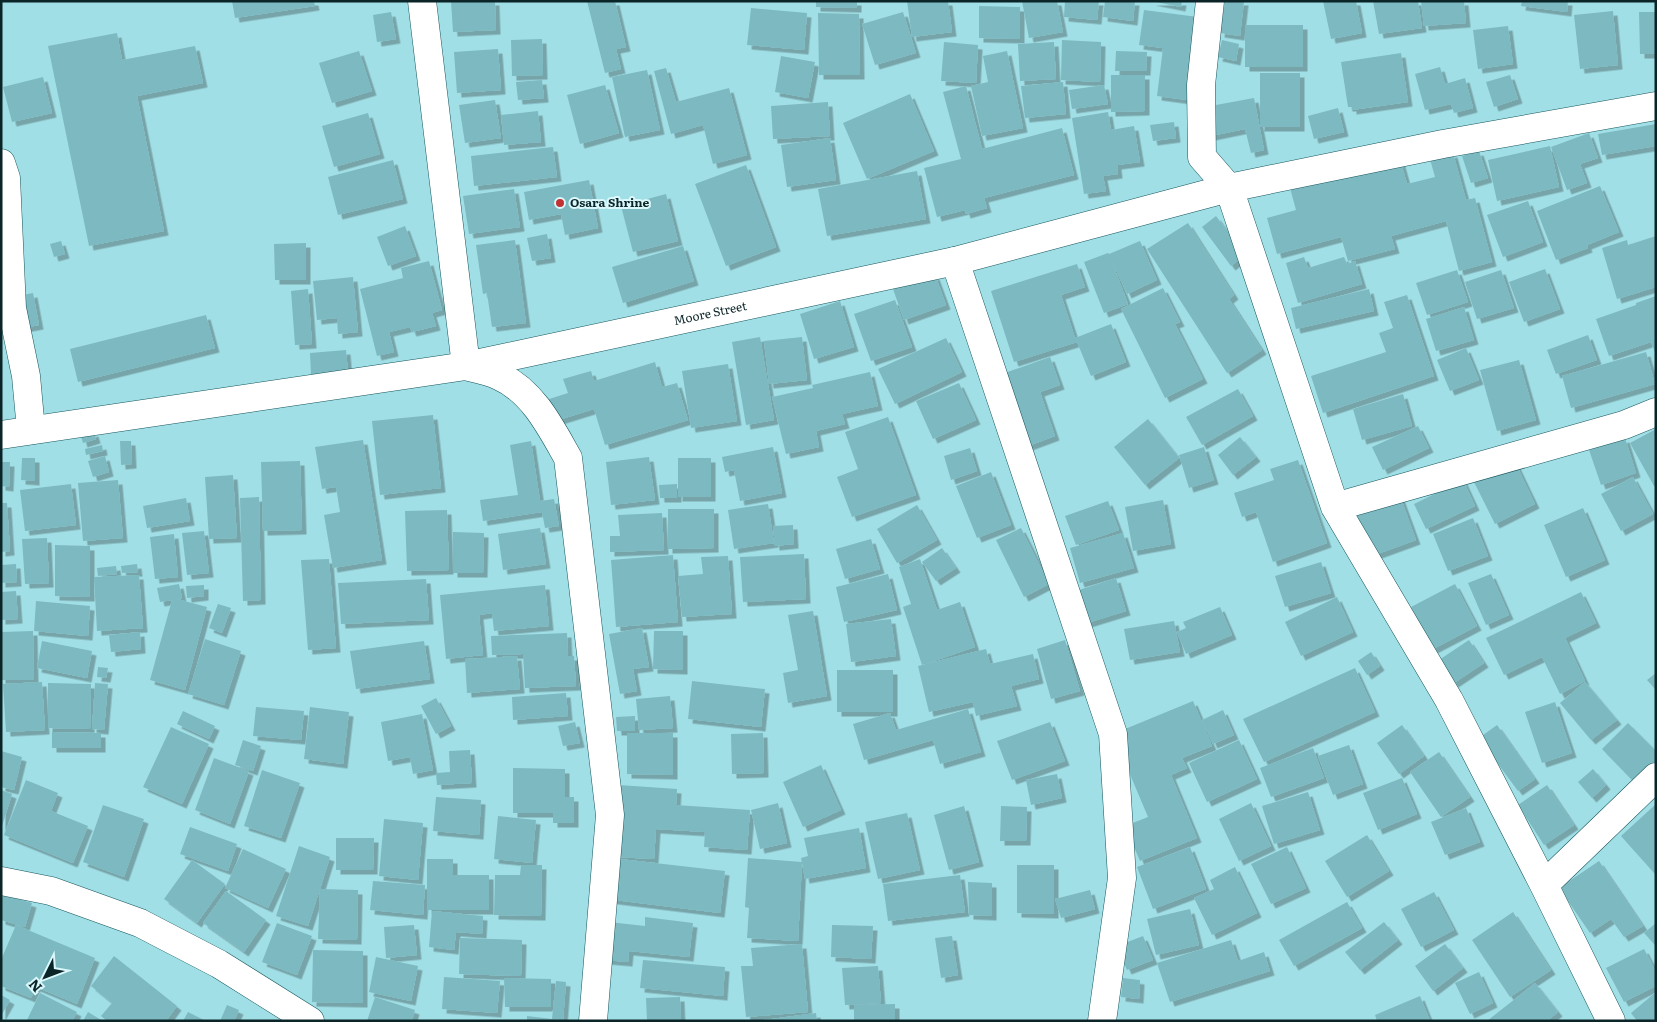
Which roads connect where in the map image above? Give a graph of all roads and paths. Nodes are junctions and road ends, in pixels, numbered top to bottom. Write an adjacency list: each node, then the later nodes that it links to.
1 (422, 1): 7 (street)
2 (1210, 1): 5 (street)
3 (1656, 106): 5 (street, Moore Street)
4 (1, 163): 9 (street)
5 (1229, 188): 6 (street, Moore Street); 11 (street)
6 (955, 261): 7 (street, Moore Street); 17 (street)
7 (466, 366): 9 (street, Moore Street); 16 (street)
8 (1656, 412): 11 (street)
9 (31, 430): 10 (street, Moore Street)
10 (1, 435)
11 (1335, 507): 14 (street)
12 (1656, 777): 14 (street)
13 (1, 881): 15 (street)
14 (1544, 885): 18 (street)
15 (310, 1021)
16 (593, 1021)
17 (1102, 1021)
18 (1611, 1021)

